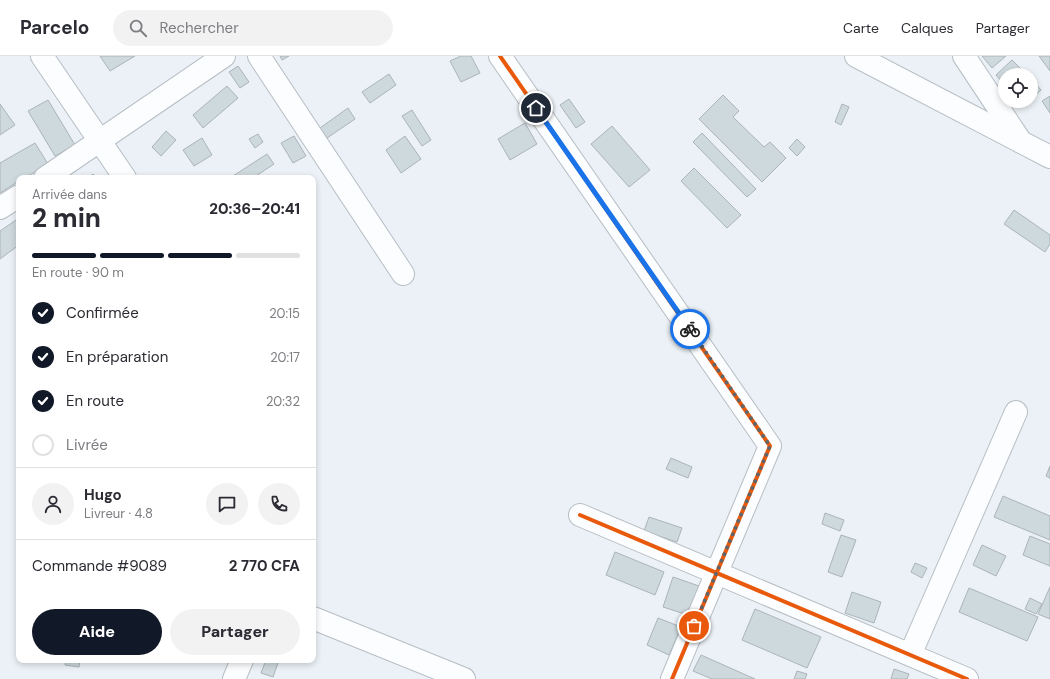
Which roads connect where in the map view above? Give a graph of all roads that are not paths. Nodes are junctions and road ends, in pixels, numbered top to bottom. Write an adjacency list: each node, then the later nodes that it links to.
1 (42, 56): 7 (street)
2 (224, 56): 7 (street)
3 (259, 56): 14 (street)
4 (500, 56): 17 (street)
5 (856, 56): 8 (street)
6 (964, 56): 8 (street)
7 (99, 141): 10 (street); 11 (street)
8 (1021, 142): 9 (street)
9 (1050, 157)
10 (49, 175)
11 (123, 175)
12 (16, 198): 13 (street)
13 (0, 208)
14 (403, 274)
15 (1016, 412): 19 (street)
16 (580, 515): 17 (street)
17 (717, 573): 19 (street); 23 (street)
18 (316, 619): 22 (street)
19 (910, 655): 24 (street)
20 (241, 663): 21 (street)
21 (234, 679)
22 (464, 679)
23 (672, 679)
24 (967, 679)

